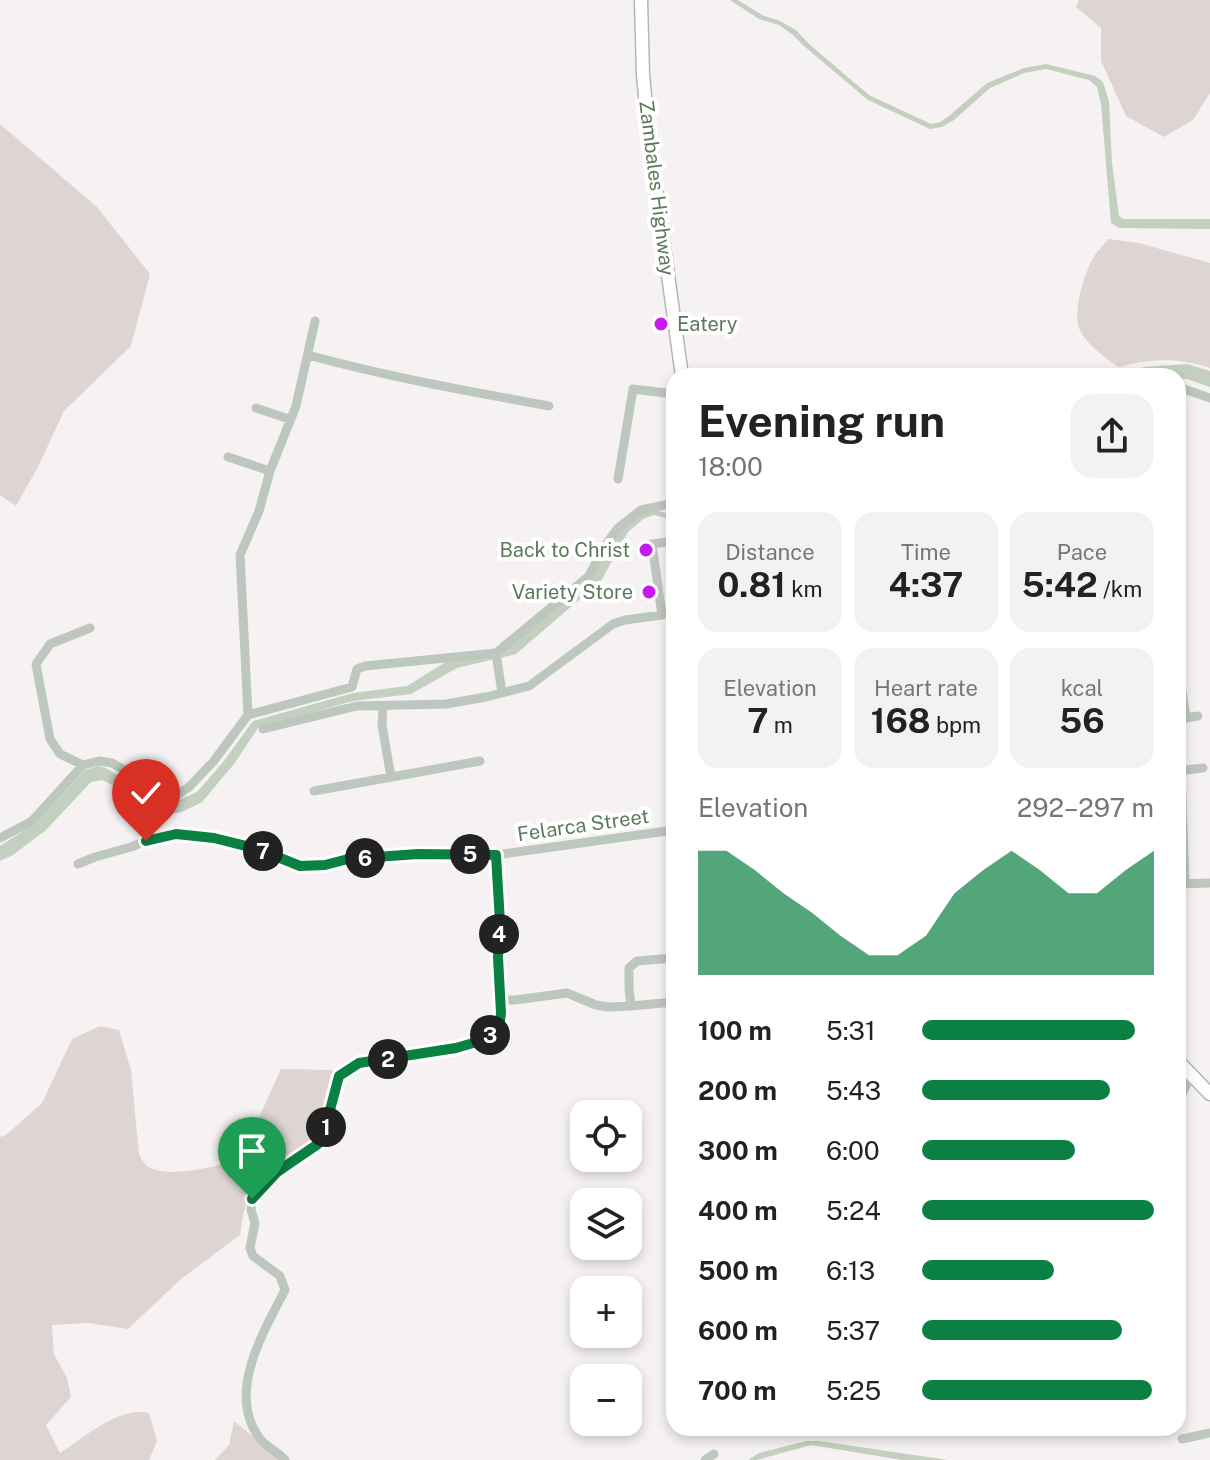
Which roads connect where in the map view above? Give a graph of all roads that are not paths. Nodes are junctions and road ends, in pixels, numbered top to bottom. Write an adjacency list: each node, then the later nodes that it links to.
1 (641, 0): 4 (main road, Zambales Highway)
2 (315, 321): 3 (street)
3 (308, 355): 8 (street); 10 (street)
4 (681, 368)
5 (1186, 390): 7 (street)
6 (666, 393): 13 (street)
7 (1210, 398)
8 (549, 406)
9 (256, 408): 10 (street)
10 (289, 419): 12 (street)
11 (228, 457): 12 (street)
12 (270, 471): 20 (street)
13 (618, 479)
14 (666, 505): 17 (street)
15 (666, 542): 18 (street)
16 (90, 628): 25 (street)
17 (496, 653): 18 (street); 20 (street)
18 (502, 693): 19 (street)
19 (383, 706): 23 (street); 28 (street)
20 (248, 715): 25 (street)
21 (1198, 716): 22 (street)
22 (1186, 718)
23 (263, 729)
24 (480, 761): 28 (street)
25 (83, 765): 31 (street)
26 (1203, 768): 27 (street)
27 (1186, 770)
28 (391, 777): 29 (street)
29 (314, 791)
30 (666, 831): 32 (street, Felarca Street)
31 (0, 838)
32 (496, 855): 33 (street, Felarca Street); 38 (street)
33 (78, 864)
34 (1210, 883): 35 (street)
35 (1186, 884)
36 (666, 959): 37 (street)
37 (629, 989): 40 (street); 41 (street)
38 (501, 1000): 41 (street); 48 (street)
39 (666, 1003): 40 (street)
40 (631, 1006): 41 (street)
41 (614, 1007)
42 (1186, 1069): 43 (main road)
43 (1191, 1074): 44 (street); 45 (main road)
44 (1186, 1086)
45 (1206, 1090)
46 (1209, 1434): 47 (street)
47 (1182, 1439)
48 (285, 1460)

